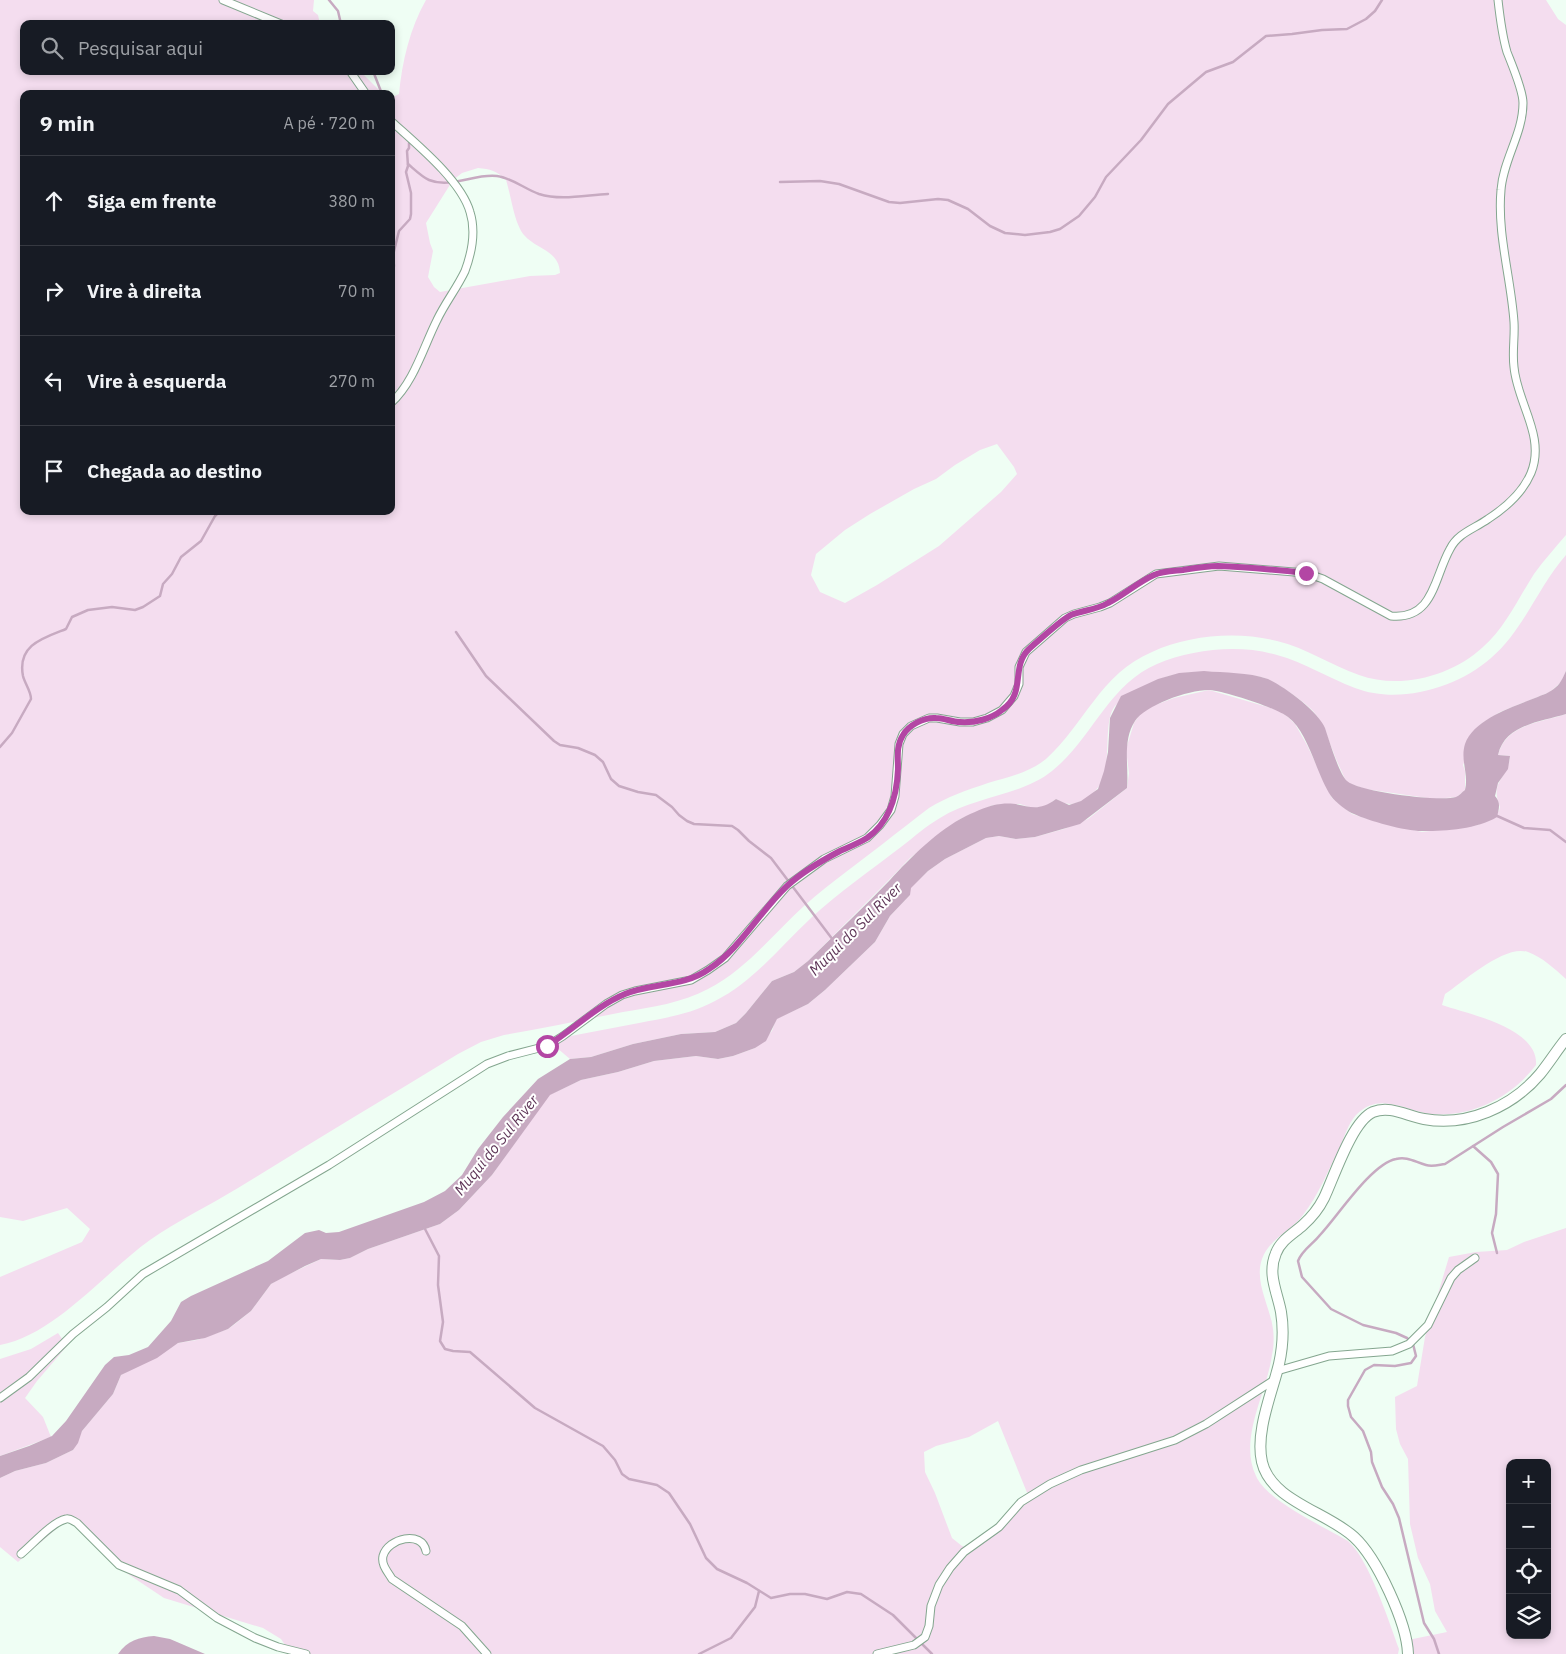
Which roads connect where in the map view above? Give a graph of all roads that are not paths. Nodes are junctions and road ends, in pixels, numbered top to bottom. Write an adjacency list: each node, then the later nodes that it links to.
1 (223, 0): 3 (street)
2 (1498, 0): 11 (street)
3 (271, 20)
4 (353, 75): 5 (street)
5 (363, 90)
6 (395, 125): 7 (street)
7 (395, 398)
8 (1566, 1039): 10 (main road)
9 (1475, 1258): 10 (street)
10 (1276, 1375): 16 (street); 17 (main road)
11 (0, 1398)
12 (426, 1551): 15 (street)
13 (21, 1554): 14 (street)
14 (306, 1654)
15 (487, 1654)
16 (877, 1654)
17 (1408, 1654)

